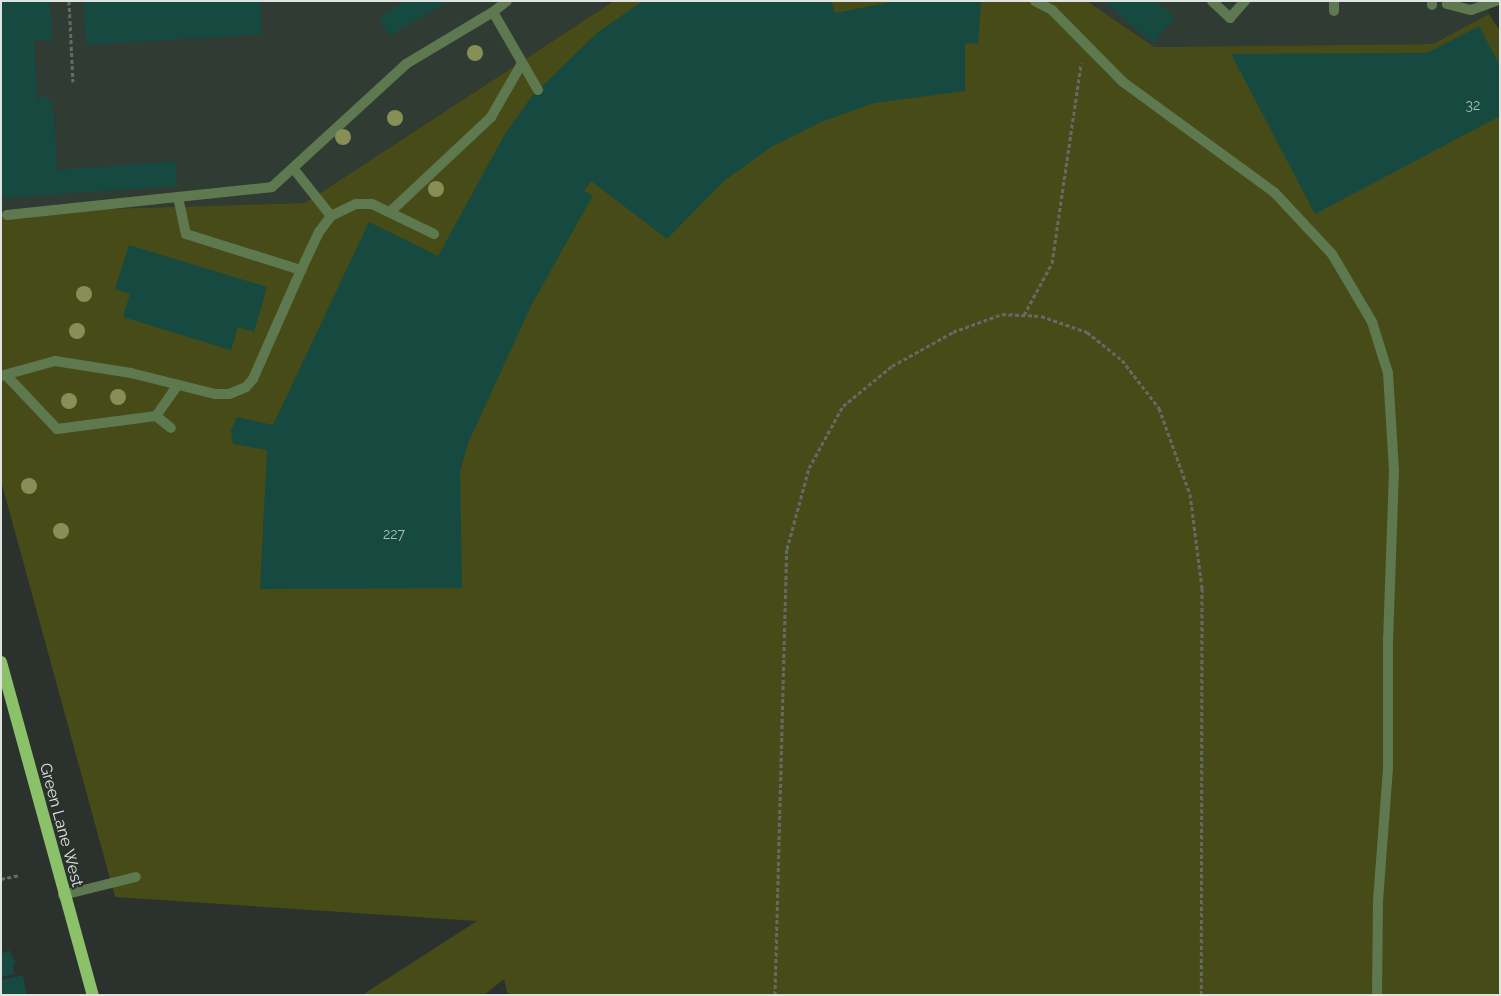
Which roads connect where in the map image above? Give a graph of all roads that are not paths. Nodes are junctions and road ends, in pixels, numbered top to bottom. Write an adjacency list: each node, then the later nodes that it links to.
1 (507, 1): 7 (lane)
2 (1035, 1): 25 (lane)
3 (1212, 1): 4 (lane)
4 (1245, 1)
5 (1496, 1): 6 (lane)
6 (1447, 3)
7 (493, 12): 8 (lane); 10 (lane)
8 (522, 63): 9 (lane); 12 (lane)
9 (538, 90)
10 (293, 168): 11 (lane); 14 (lane)
11 (178, 197): 13 (lane); 16 (lane)
12 (390, 212): 14 (lane); 15 (lane)
13 (7, 215)
14 (331, 216): 16 (lane)
15 (434, 234)
16 (301, 270): 18 (lane)
17 (4, 376): 18 (lane); 19 (lane)
18 (178, 385): 19 (lane)
19 (156, 416): 20 (lane)
20 (171, 428)
21 (1, 662): 23 (main road, Green Lane West)
22 (136, 877): 23 (lane)
23 (63, 896): 24 (main road, Green Lane West)
24 (93, 995)
25 (1377, 995)

